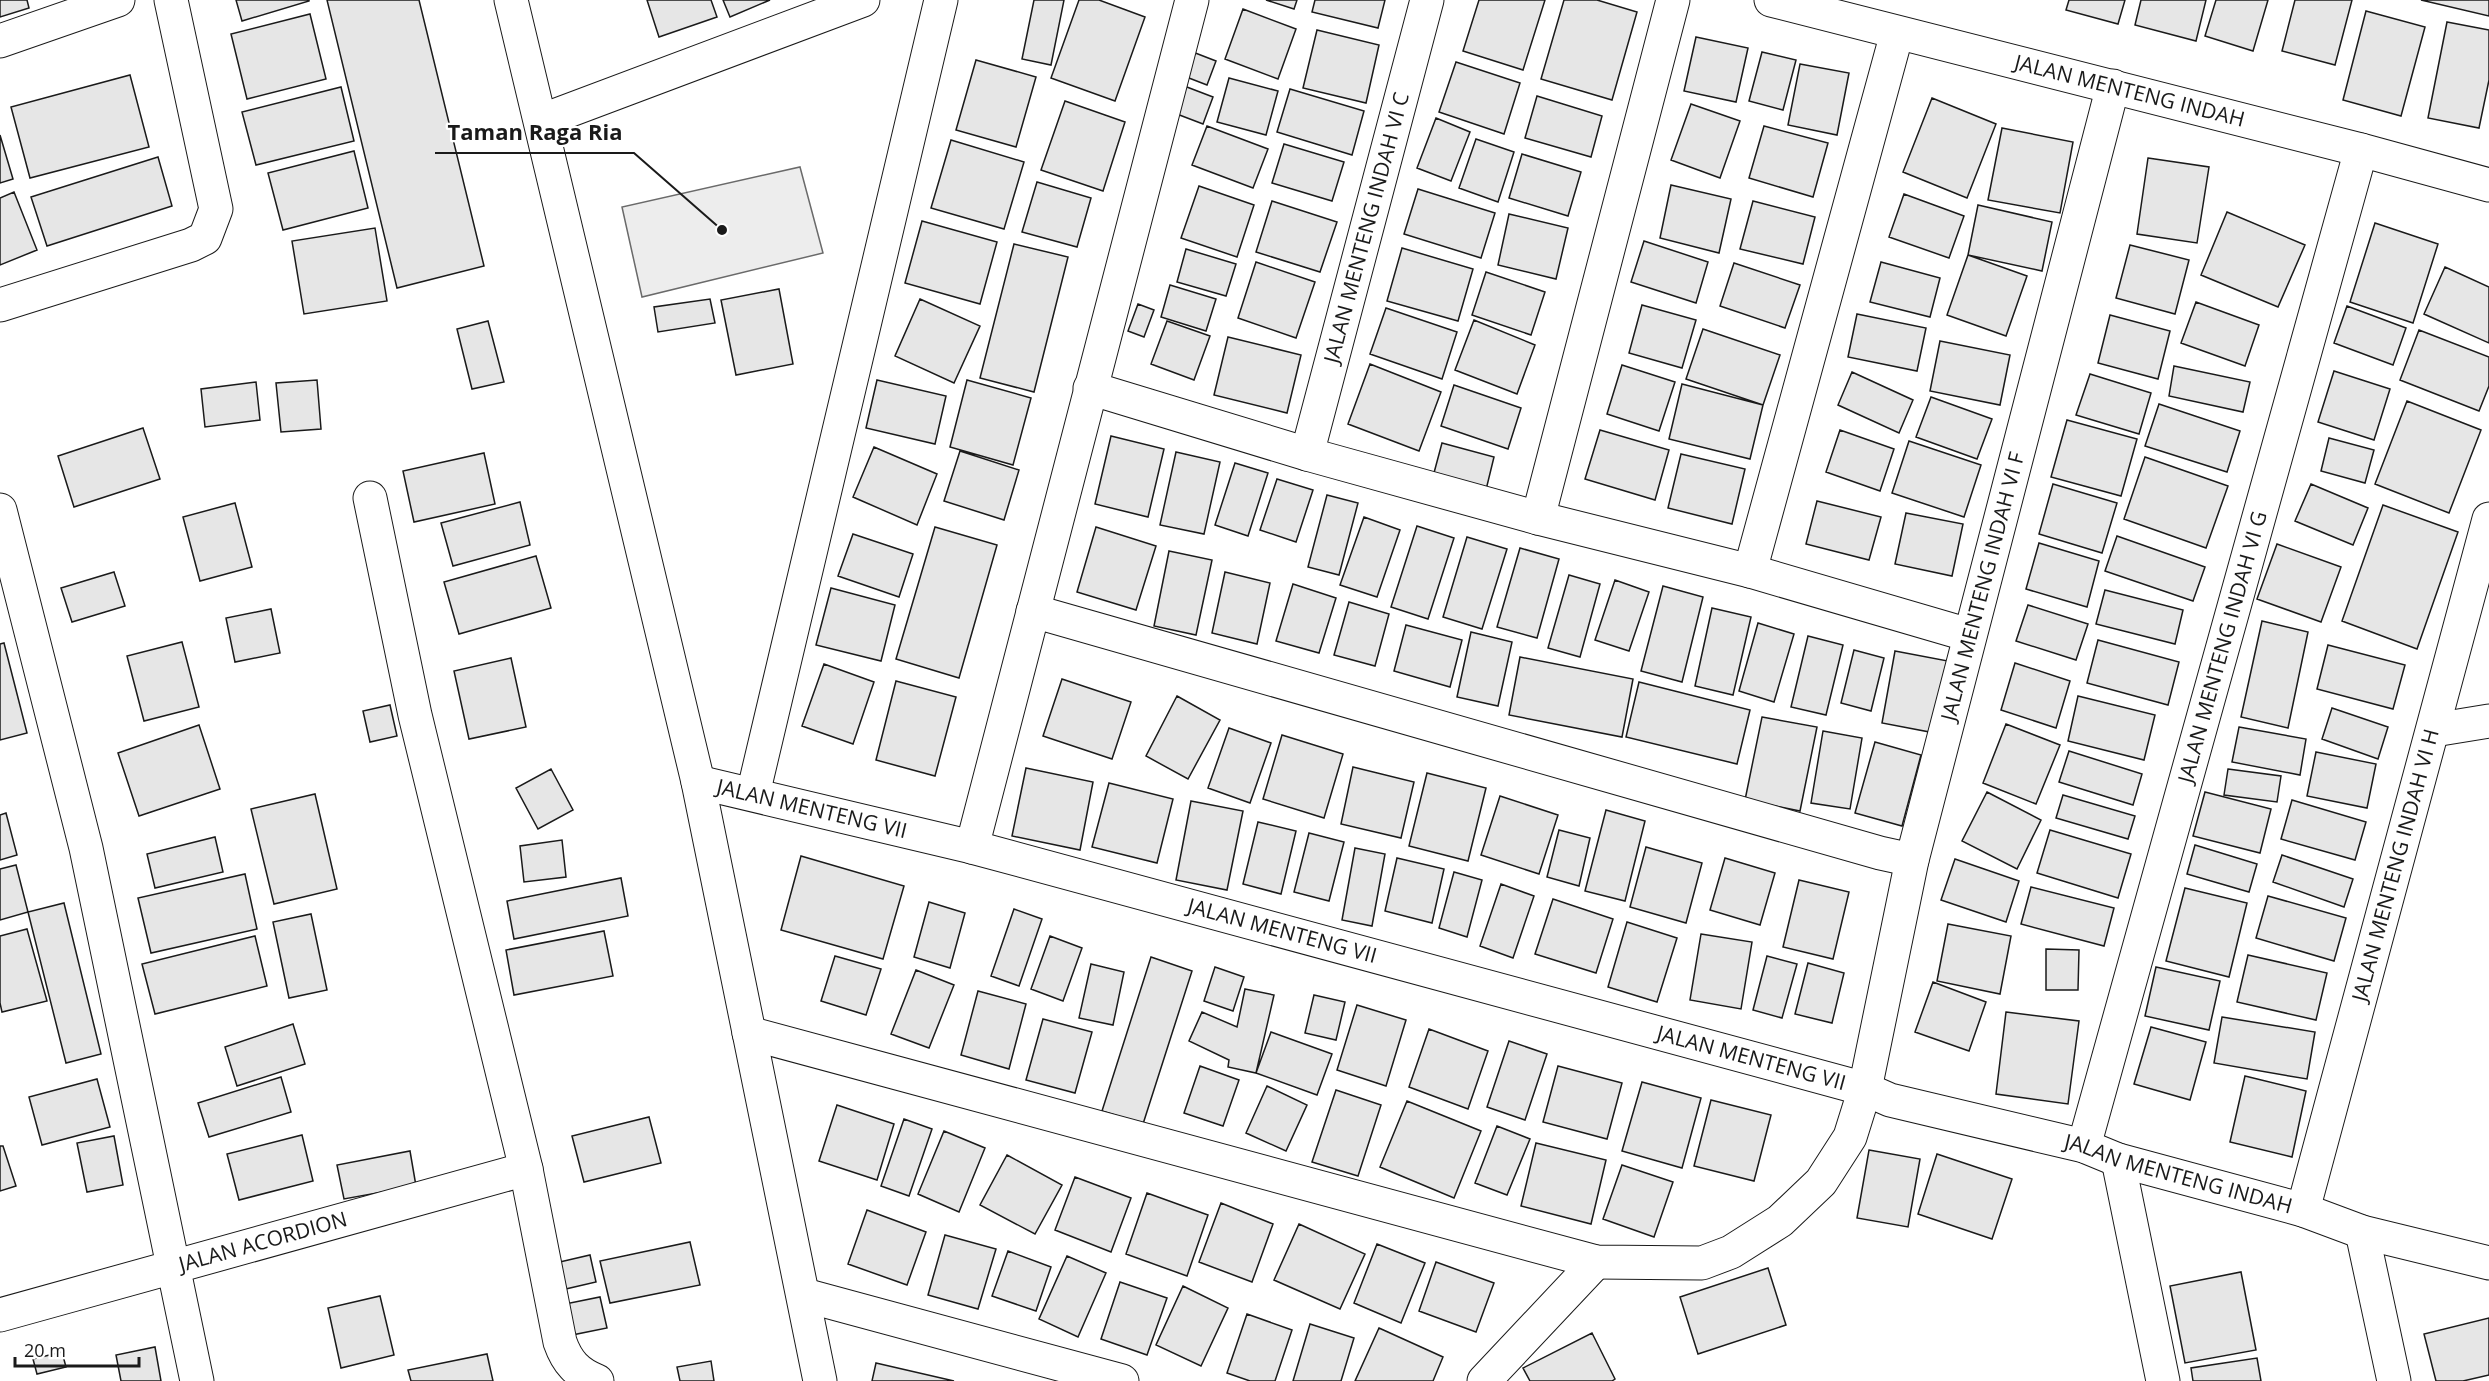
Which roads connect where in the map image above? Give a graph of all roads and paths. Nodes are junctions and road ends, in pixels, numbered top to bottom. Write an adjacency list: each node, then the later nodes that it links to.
1 (118, 0): 11 (street)
2 (171, 0): 16 (street)
3 (511, 0): 13 (street)
4 (863, 0): 13 (street)
5 (940, 0): 29 (street)
6 (1192, 0): 17 (street)
7 (1427, 0): 18 (street, JALAN MENTENG INDAH VI C)
8 (1673, 0): 21 (street)
9 (1771, 0): 10 (street, JALAN MENTENG INDAH)
10 (1898, 33): 12 (street, JALAN MENTENG INDAH); 23 (street)
11 (0, 41)
12 (2113, 86): 14 (street, JALAN MENTENG INDAH); 25 (street, JALAN MENTENG INDAH VI F)
13 (541, 121): 28 (street)
14 (2361, 150): 15 (street, JALAN MENTENG INDAH); 34 (street, JALAN MENTENG INDAH VI G)
15 (2489, 185)
16 (0, 305)
17 (1090, 388): 18 (street); 24 (street)
18 (1307, 454): 21 (street)
19 (370, 498): 36 (street)
20 (0, 510): 41 (street)
21 (1538, 518): 23 (street)
22 (2489, 519): 27 (street, JALAN MENTENG INDAH VI H)
23 (1750, 571): 25 (street)
24 (1034, 611): 30 (street); 31 (street)
25 (1969, 635): 31 (street, JALAN MENTENG INDAH VI F)
26 (2488, 725): 27 (street)
27 (2434, 730): 37 (street, JALAN MENTENG INDAH VI H)
28 (698, 782): 29 (street, JALAN MENTENG VII); 32 (street)
29 (753, 794): 30 (street, JALAN MENTENG VII)
30 (972, 847): 33 (street, JALAN MENTENG VII)
31 (1912, 860): 33 (street, JALAN MENTENG INDAH VI F)
32 (749, 1033): 39 (street, JALAN MENTENG INDAH VI F); 42 (street)
33 (1865, 1089): 34 (street, JALAN MENTENG INDAH); 39 (street, JALAN MENTENG INDAH VI F)
34 (2084, 1146): 35 (street, JALAN MENTENG INDAH)
35 (2118, 1160): 37 (street, JALAN MENTENG INDAH); 49 (street)
36 (526, 1169): 41 (street, JALAN ACORDION); 45 (street)
37 (2303, 1210): 38 (street, JALAN MENTENG INDAH)
38 (2362, 1232): 40 (street, JALAN MENTENG INDAH); 50 (street)
39 (1596, 1262): 48 (street)
40 (2489, 1263)
41 (173, 1267): 43 (street, JALAN ACORDION); 44 (street)
42 (804, 1295): 46 (street); 47 (street)
43 (0, 1315)
44 (197, 1381)
45 (597, 1381)
46 (820, 1381)
47 (1122, 1381)
48 (1484, 1381)
49 (2163, 1381)
50 (2394, 1381)

